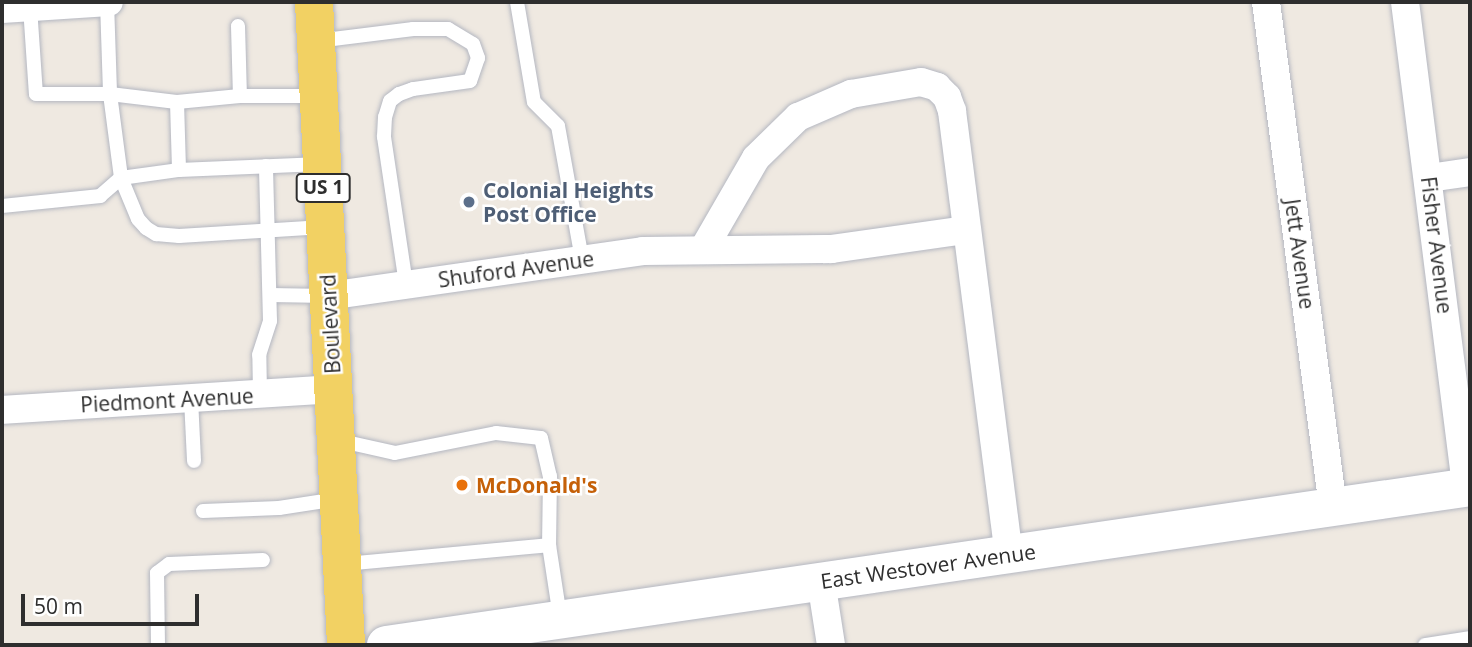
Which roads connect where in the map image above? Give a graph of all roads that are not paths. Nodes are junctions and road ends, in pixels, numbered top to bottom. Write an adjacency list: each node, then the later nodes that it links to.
1 (108, 2): 6 (street); 10 (lane)
2 (314, 2): 9 (main road, Boulevard / US 1)
3 (517, 2): 25 (lane)
4 (1266, 2): 37 (street, Jett Avenue)
5 (1405, 2): 19 (street, Fisher Avenue)
6 (30, 7): 7 (street); 10 (lane)
7 (2, 9)
8 (238, 26): 11 (lane)
9 (316, 41): 12 (main road, Boulevard / US 1); 26 (lane)
10 (110, 94): 13 (lane); 18 (lane)
11 (240, 96): 12 (lane); 13 (lane)
12 (319, 96): 14 (main road, Boulevard / US 1)
13 (177, 102): 16 (lane)
14 (322, 164): 15 (lane); 21 (main road, Boulevard / US 1)
15 (266, 166): 16 (lane); 22 (lane)
16 (179, 170): 18 (lane)
17 (1470, 172): 19 (street)
18 (121, 178): 20 (lane); 22 (lane)
19 (1429, 178): 35 (street, Fisher Avenue)
20 (2, 206)
21 (325, 227): 22 (lane); 28 (main road, Boulevard / US 1)
22 (268, 229): 27 (lane)
23 (966, 230): 24 (street, Shuford Avenue); 24 (street); 40 (street)
24 (704, 248): 25 (street, Shuford Avenue)
25 (582, 260): 26 (street, Shuford Avenue)
26 (406, 285): 28 (street, Shuford Avenue)
27 (270, 295): 28 (lane); 30 (lane)
28 (328, 296): 29 (main road, Boulevard / US 1)
29 (333, 389): 30 (street, Piedmont Avenue); 33 (main road, Boulevard / US 1)
30 (260, 394): 31 (street, Piedmont Avenue)
31 (191, 399): 32 (street, Piedmont Avenue); 34 (lane)
32 (2, 410)
33 (335, 440): 36 (main road, Boulevard / US 1); 39 (lane)
34 (194, 461)
35 (1468, 488): 37 (main road, East Westover Avenue)
36 (338, 499): 38 (lane); 42 (main road, Boulevard / US 1)
37 (1333, 507): 40 (main road, East Westover Avenue)
38 (203, 511)
39 (549, 545): 42 (lane); 44 (lane)
40 (1009, 554): 43 (main road, East Westover Avenue)
41 (263, 560): 46 (lane)
42 (342, 564): 47 (main road, Boulevard / US 1)
43 (821, 581): 44 (main road, East Westover Avenue); 49 (street)
44 (561, 618): 48 (main road, East Westover Avenue)
45 (1470, 638): 50 (lane)
46 (158, 645)
47 (346, 645)
48 (386, 645)
49 (831, 645)
50 (1425, 645)

